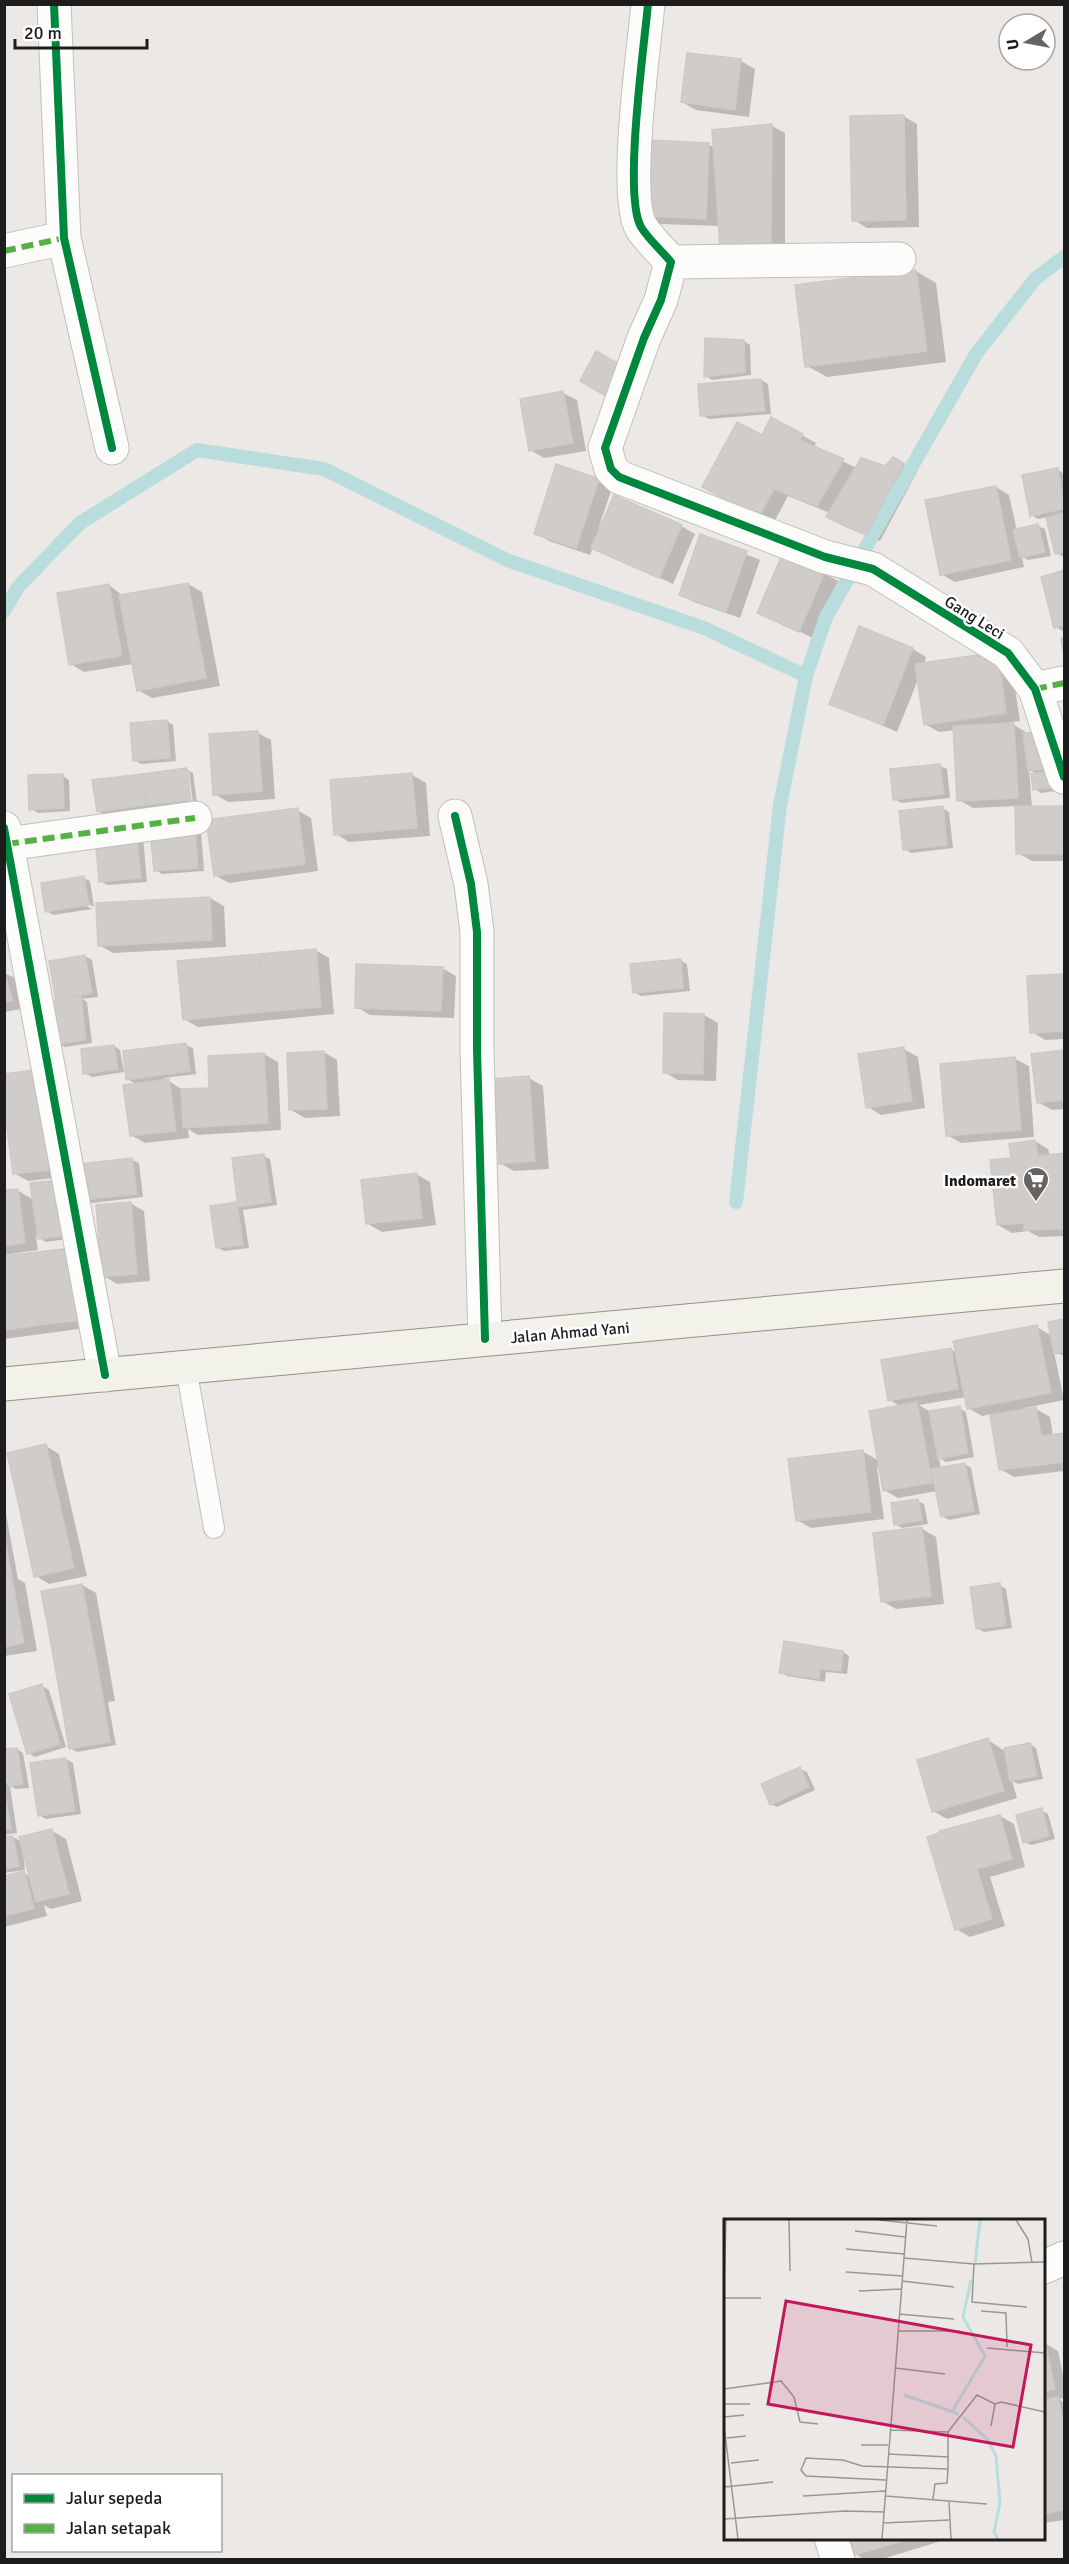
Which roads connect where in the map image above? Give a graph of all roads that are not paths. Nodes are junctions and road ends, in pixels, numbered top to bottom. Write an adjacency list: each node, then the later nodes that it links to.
1 (54, 4): 3 (street)
2 (648, 4): 6 (street)
3 (64, 238): 4 (street); 7 (street)
4 (4, 251)
5 (899, 259): 6 (street)
6 (671, 262): 8 (street, Gang Leci)
7 (112, 448)
8 (1050, 686): 9 (street, Gang Leci)
9 (1065, 777)
10 (454, 816): 14 (street)
11 (195, 818): 12 (street)
12 (6, 836): 16 (street)
13 (1065, 1286): 14 (main road, Jalan Ahmad Yani)
14 (485, 1339): 15 (main road, Jalan Ahmad Yani)
15 (186, 1367): 16 (main road, Jalan Ahmad Yani); 18 (lane)
16 (105, 1375): 17 (main road, Jalan Ahmad Yani)
17 (4, 1384)
18 (214, 1528)
19 (1065, 2258): 20 (street)
20 (1045, 2267)
21 (832, 2540): 22 (street)
22 (838, 2559)

